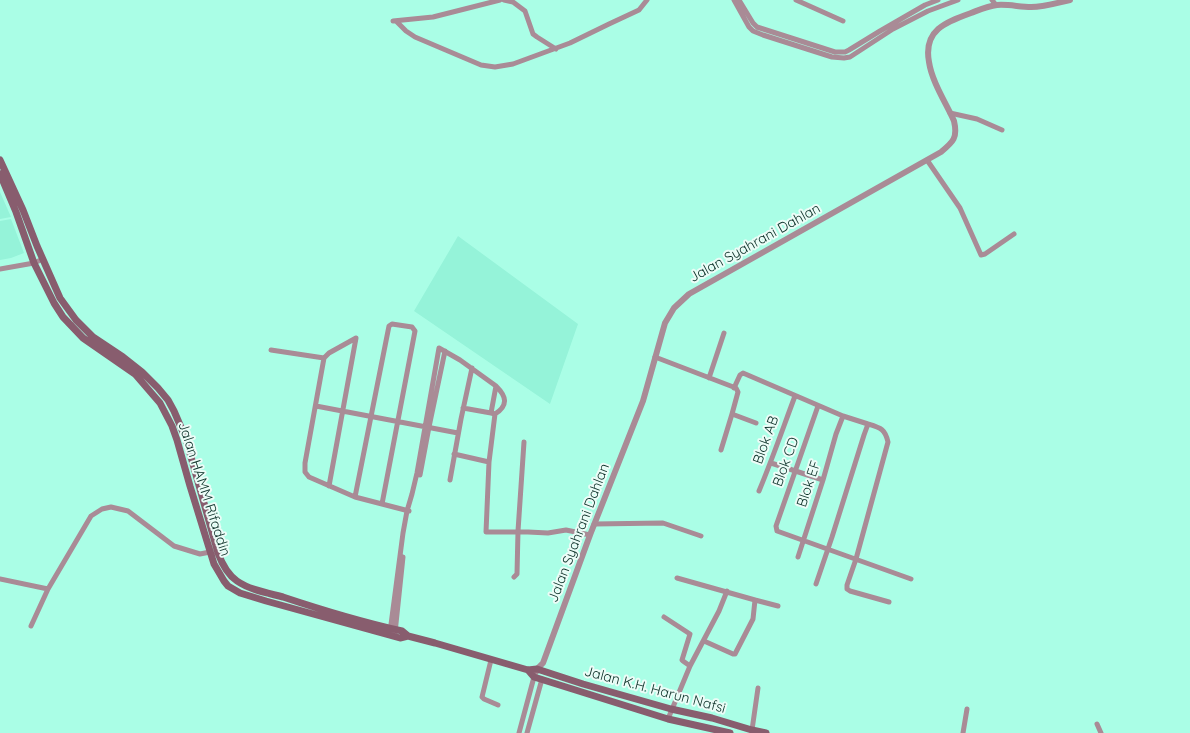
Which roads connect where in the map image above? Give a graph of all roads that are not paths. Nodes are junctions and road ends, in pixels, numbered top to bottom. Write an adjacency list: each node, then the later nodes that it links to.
1 (500, 0): 12 (street)
2 (504, 0): 12 (street)
3 (647, 0): 12 (street)
4 (734, 0): 8 (street)
5 (739, 0): 7 (street)
6 (796, 0): 11 (street)
7 (938, 0)
8 (958, 0)
9 (1070, 0): 10 (street, Jalan Syahrani Dahlan)
10 (998, 3): 13 (street, Jalan Syahrani Dahlan)
11 (843, 21)
12 (556, 49)
13 (950, 113): 14 (street); 16 (street, Jalan Syahrani Dahlan)
14 (1002, 130)
15 (0, 160): 19 (main road, Jalan HAMM Rifaddin)
16 (927, 160): 18 (street); 25 (street, Jalan Syahrani Dahlan)
17 (0, 174): 20 (main road, Jalan HAMM Rifaddin)
18 (1014, 234)
19 (43, 259): 20 (street); 48 (main road, Jalan HAMM Rifaddin)
20 (34, 262): 21 (street); 49 (main road, Jalan HAMM Rifaddin)
21 (0, 269)
22 (724, 333): 28 (street)
23 (271, 350): 26 (street)
24 (445, 351): 27 (street); 43 (street); 43 (street)
25 (655, 357): 28 (street); 60 (street, Jalan Syahrani Dahlan)
26 (324, 358): 32 (street); 35 (street)
27 (472, 368): 29 (street); 34 (street)
28 (709, 378): 30 (street)
29 (496, 386): 36 (street); 36 (street)
30 (734, 388): 31 (street); 37 (street)
31 (795, 396): 33 (street); 51 (street, Blok AB)
32 (316, 406): 35 (street); 55 (street)
33 (818, 406): 39 (street); 52 (street, Blok CD)
34 (463, 408): 36 (street); 44 (street)
35 (343, 410): 38 (street); 55 (street)
36 (493, 413): 50 (street)
37 (732, 414): 41 (street); 46 (street)
38 (371, 416): 40 (street); 40 (street); 57 (street)
39 (843, 416): 42 (street); 54 (street, Blok EF)
40 (398, 421): 43 (street); 58 (street)
41 (756, 423)
42 (868, 424): 65 (street); 68 (street)
43 (427, 426): 44 (street); 59 (street)
44 (458, 433): 47 (street)
45 (524, 442): 61 (street)
46 (721, 450)
47 (454, 454): 50 (street); 53 (street)
48 (192, 458): 49 (main road); 81 (main road, Jalan HAMM Rifaddin)
49 (184, 461): 66 (main road, Jalan HAMM Rifaddin)
50 (489, 462): 61 (street)
51 (771, 463): 52 (street); 56 (street, Blok AB)
52 (796, 470): 54 (street); 64 (street, Blok CD)
53 (450, 480)
54 (824, 480): 64 (street, Blok EF)
55 (329, 486): 57 (street)
56 (759, 491)
57 (355, 497): 58 (street)
58 (382, 504): 59 (street)
59 (409, 511): 81 (street)
60 (594, 524): 62 (street, Jalan Syahrani Dahlan); 63 (street)
61 (518, 531): 62 (street); 69 (street)
62 (588, 534): 85 (street, Jalan Syahrani Dahlan)
63 (701, 536)
64 (802, 540): 65 (street); 67 (street, Blok EF)
65 (828, 550): 68 (street); 73 (street)
66 (210, 552): 74 (street); 81 (main road, Jalan HAMM Rifaddin)
67 (798, 556)
68 (856, 559): 72 (street); 77 (street)
69 (514, 577)
70 (677, 578): 75 (street)
71 (0, 579): 74 (street)
72 (911, 579)
73 (816, 584)
74 (48, 589): 80 (street)
75 (727, 591): 76 (street); 82 (street)
76 (755, 600): 78 (street); 82 (street)
77 (888, 602)
78 (778, 606)
79 (664, 617): 84 (street)
80 (31, 626)
81 (393, 632): 83 (main road, Jalan HAMM Rifaddin)
82 (704, 641): 84 (street)
83 (492, 660): 85 (main road, Jalan HAMM Rifaddin); 87 (street)
84 (690, 666): 88 (street)
85 (539, 674): 88 (main road, Jalan K.H. Harun Nafsi); 90 (main road, Jalan K.H. Harun Nafsi); 93 (street); 94 (street)
86 (758, 688): 92 (street)
87 (498, 705)
88 (672, 709): 90 (street); 92 (main road, Jalan K.H. Harun Nafsi)
89 (967, 709): 97 (street)
90 (668, 720): 95 (main road, Jalan K.H. Harun Nafsi)
91 (1097, 724): 98 (street)
92 (752, 730): 96 (main road, Jalan K.H. Harun Nafsi)
93 (519, 733)
94 (527, 733)
95 (730, 733)
96 (766, 733)
97 (963, 733)
98 (1101, 733)

